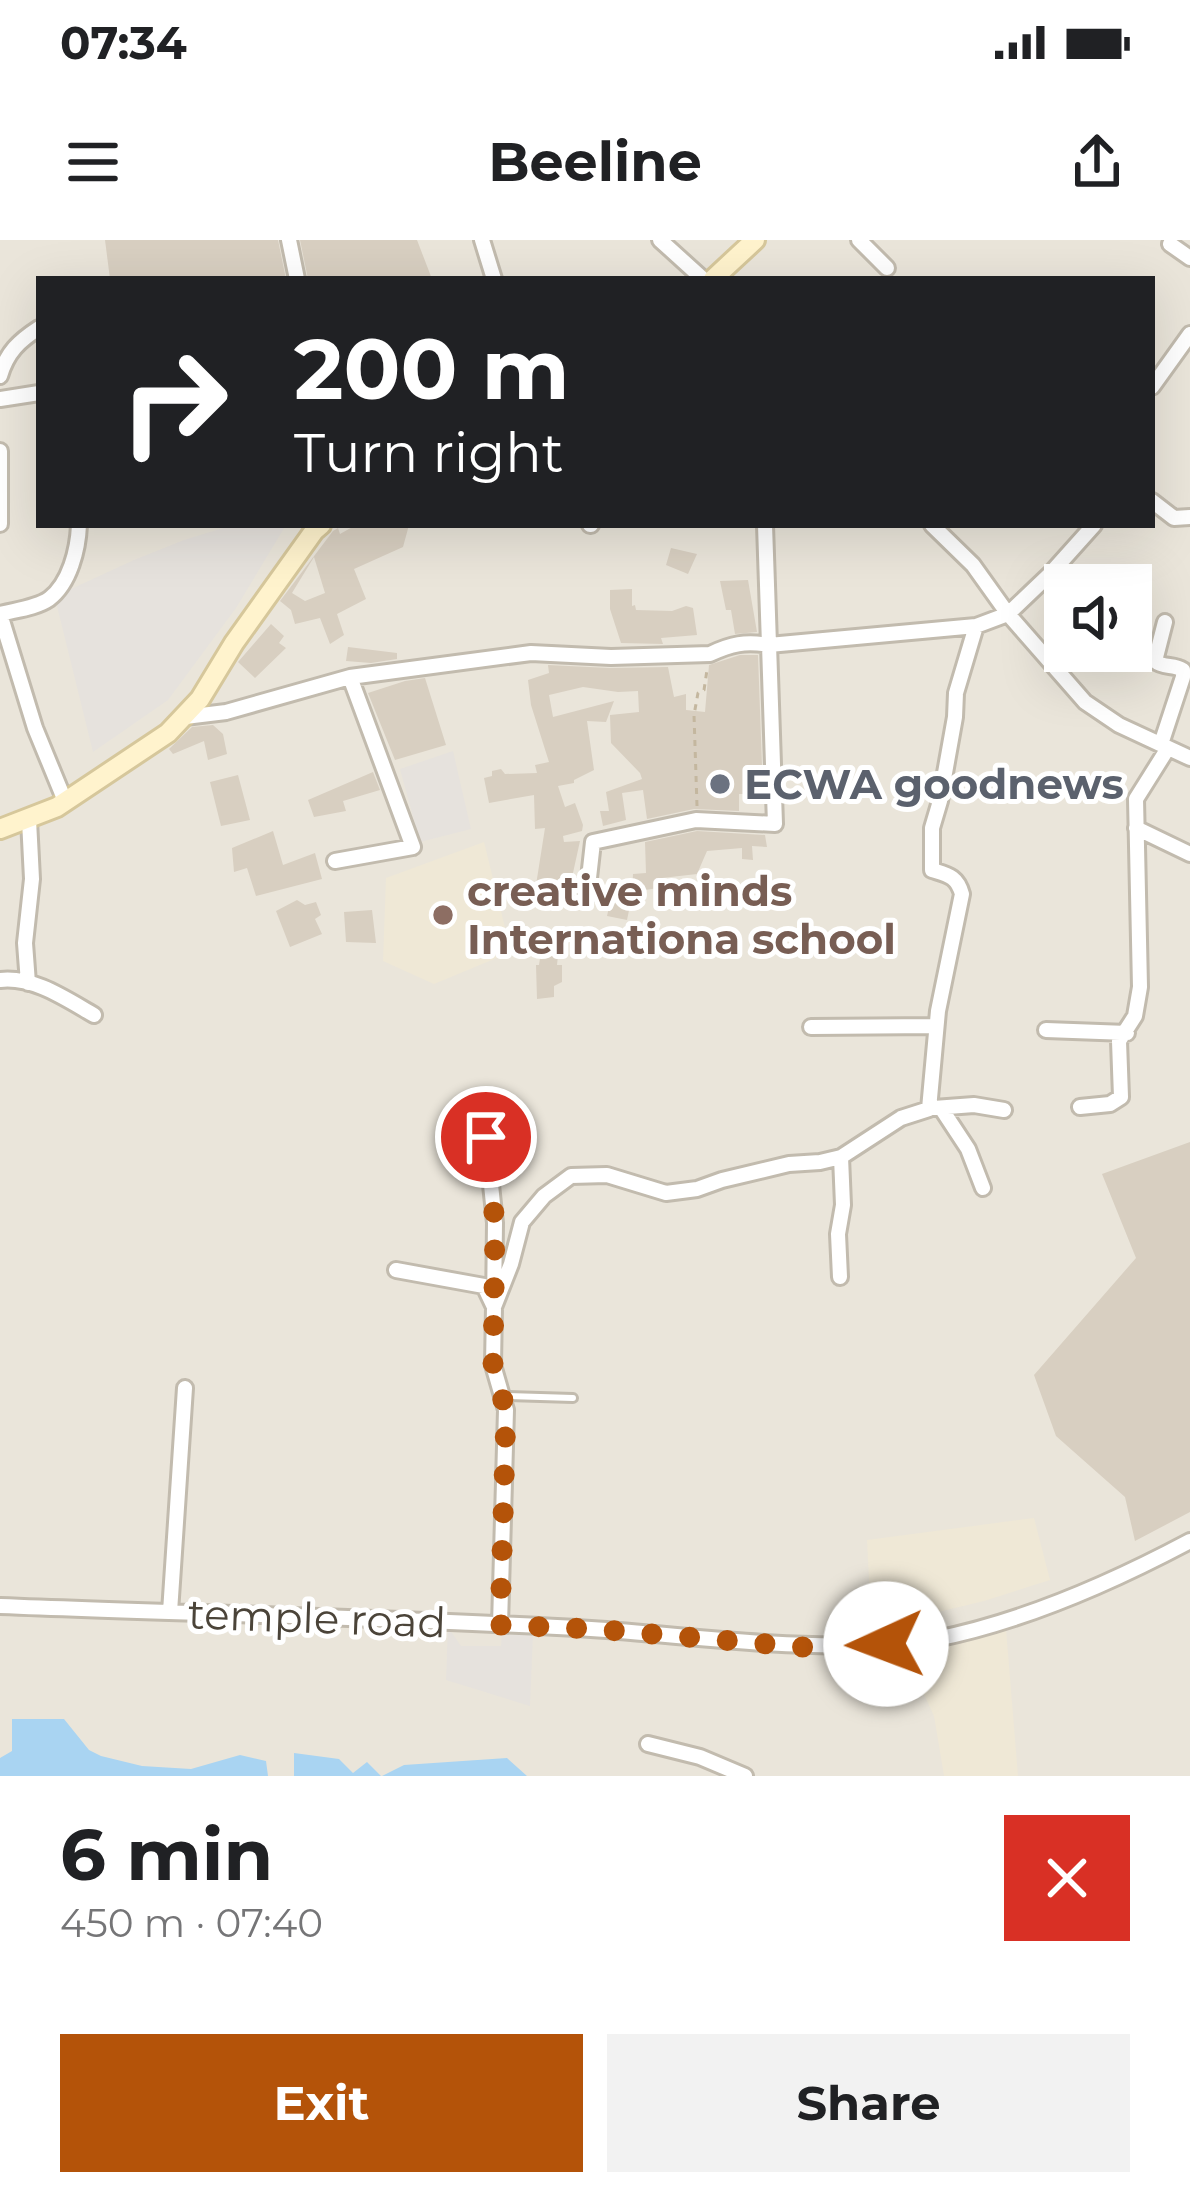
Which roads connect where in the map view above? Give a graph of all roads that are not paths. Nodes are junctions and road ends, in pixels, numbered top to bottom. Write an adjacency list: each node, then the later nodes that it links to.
1 (289, 240): 9 (street)
2 (482, 240): 10 (street)
3 (660, 240): 11 (street)
4 (755, 240): 12 (street)
5 (859, 240): 8 (street)
6 (1170, 244): 7 (street)
7 (1190, 258)
8 (887, 268)
9 (296, 276)
10 (493, 276)
11 (700, 276)
12 (716, 276)
13 (36, 330): 15 (street)
14 (1190, 334): 16 (street)
15 (0, 376)
16 (1155, 383)
17 (36, 393): 18 (street)
18 (0, 399)
19 (0, 451): 22 (street)
20 (1155, 503): 21 (street)
21 (1190, 518)
22 (0, 524)
23 (79, 528): 28 (street)
24 (318, 528): 34 (street)
25 (765, 528): 32 (street)
26 (935, 528): 29 (street)
27 (1091, 528): 29 (street)
28 (0, 614): 37 (street)
29 (1008, 614): 31 (street); 35 (street)
30 (1165, 622): 35 (street)
31 (976, 626): 32 (street); 47 (street)
32 (769, 645): 33 (street); 43 (street)
33 (350, 677): 34 (street); 42 (street)
34 (185, 717): 37 (street)
35 (1164, 746): 36 (street); 39 (street)
36 (1190, 758)
37 (65, 801): 38 (street)
38 (29, 820): 40 (street); 45 (street)
39 (1136, 828): 41 (street); 50 (street)
40 (0, 830)
41 (1190, 854)
42 (335, 861)
43 (587, 896)
44 (0, 980): 45 (street)
45 (28, 983): 46 (street)
46 (94, 1015)
47 (936, 1026): 48 (street); 52 (street)
48 (811, 1027)
49 (1046, 1030): 50 (street)
50 (1127, 1033): 51 (street)
51 (1080, 1106)
52 (935, 1108): 53 (street); 55 (street); 56 (street)
53 (1004, 1110)
54 (454, 1122): 59 (street)
55 (841, 1157): 58 (street); 59 (street)
56 (982, 1188)
57 (396, 1270): 59 (street)
58 (840, 1277)
59 (494, 1306): 61 (street)
60 (185, 1388): 66 (street)
61 (502, 1396): 62 (lane); 67 (street)
62 (574, 1398)
63 (1187, 1543): 64 (street); 67 (street, temple road)
64 (1190, 1560)
65 (0, 1606): 66 (street, temple road)
66 (170, 1612): 67 (street, temple road)
67 (500, 1625)
68 (648, 1744): 69 (street)
69 (746, 1776)

